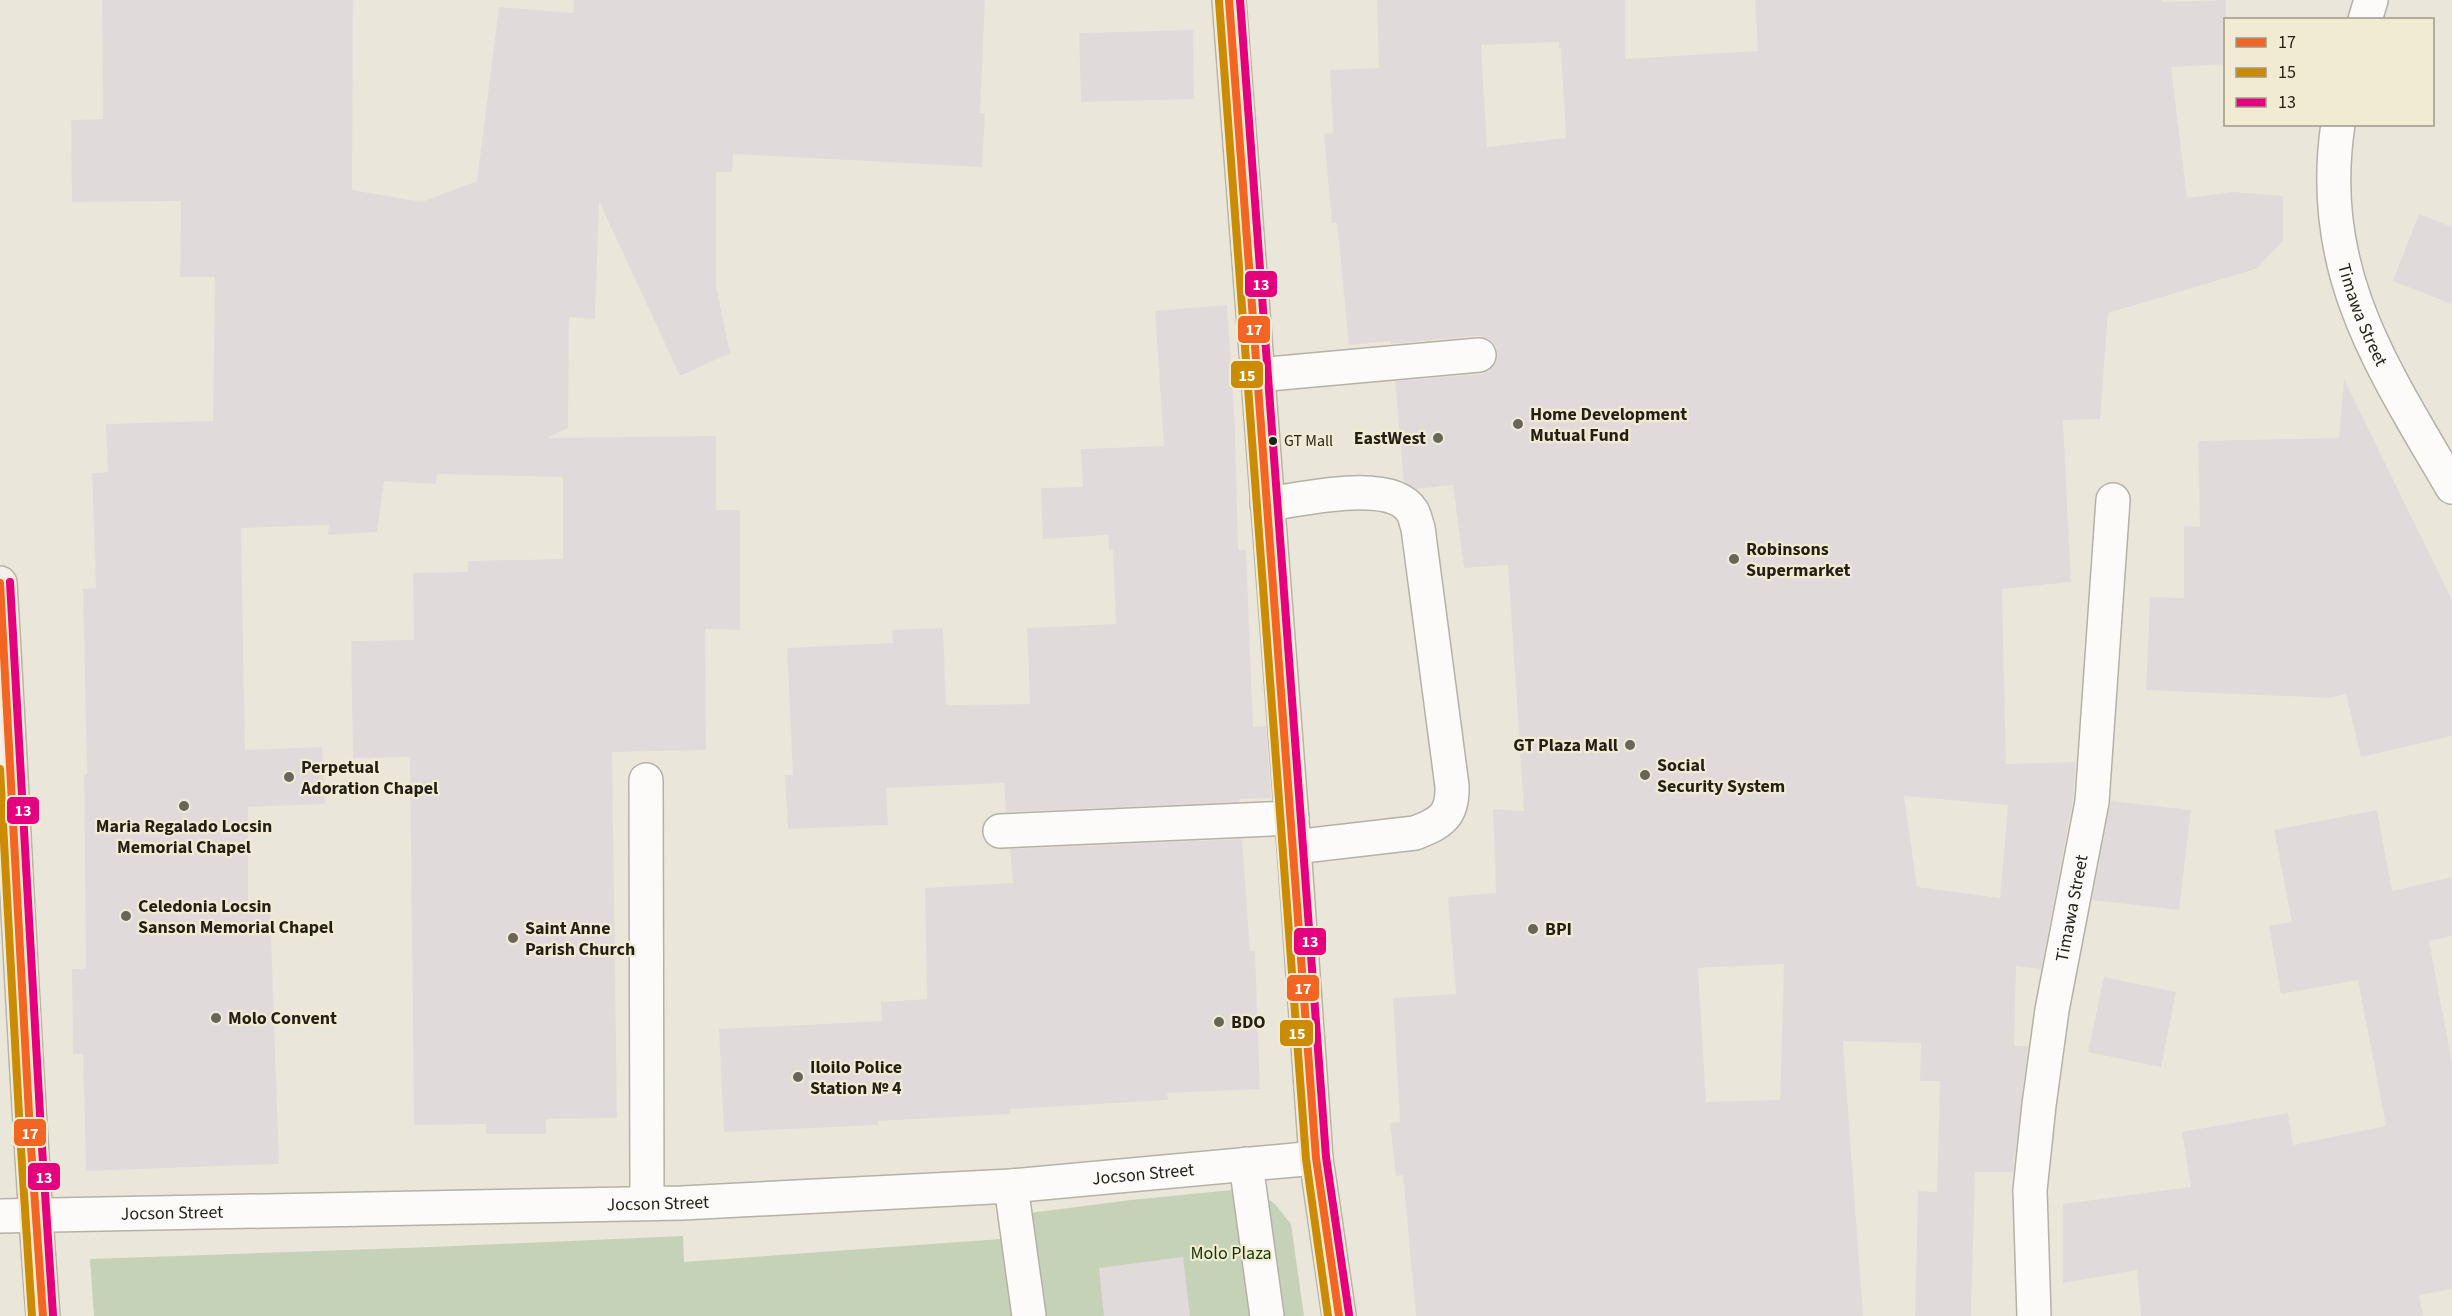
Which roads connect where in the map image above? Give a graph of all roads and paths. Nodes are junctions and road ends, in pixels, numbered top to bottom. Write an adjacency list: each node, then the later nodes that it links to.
1 (1229, 0): 6 (main road)
2 (2372, 0): 3 (street)
3 (2366, 18)
4 (2338, 126): 7 (street, Timawa Street)
5 (1479, 355): 6 (street)
6 (1257, 375): 9 (main road)
7 (2452, 487)
8 (2113, 500): 24 (street, Timawa Street)
9 (1267, 504): 13 (main road); 13 (street)
10 (0, 583): 19 (main road)
11 (646, 780): 17 (street)
12 (1000, 831): 13 (street)
13 (1293, 833): 14 (main road)
14 (1316, 1158): 15 (street, Jocson Street); 23 (main road)
15 (1246, 1164): 16 (street, Jocson Street); 22 (street)
16 (1011, 1186): 17 (street, Jocson Street); 21 (street)
17 (647, 1203): 19 (street, Jocson Street)
18 (0, 1215): 19 (street, Jocson Street)
19 (35, 1217): 20 (main road)
20 (43, 1316)
21 (1029, 1316)
22 (1267, 1316)
23 (1339, 1316)
24 (2034, 1316)

